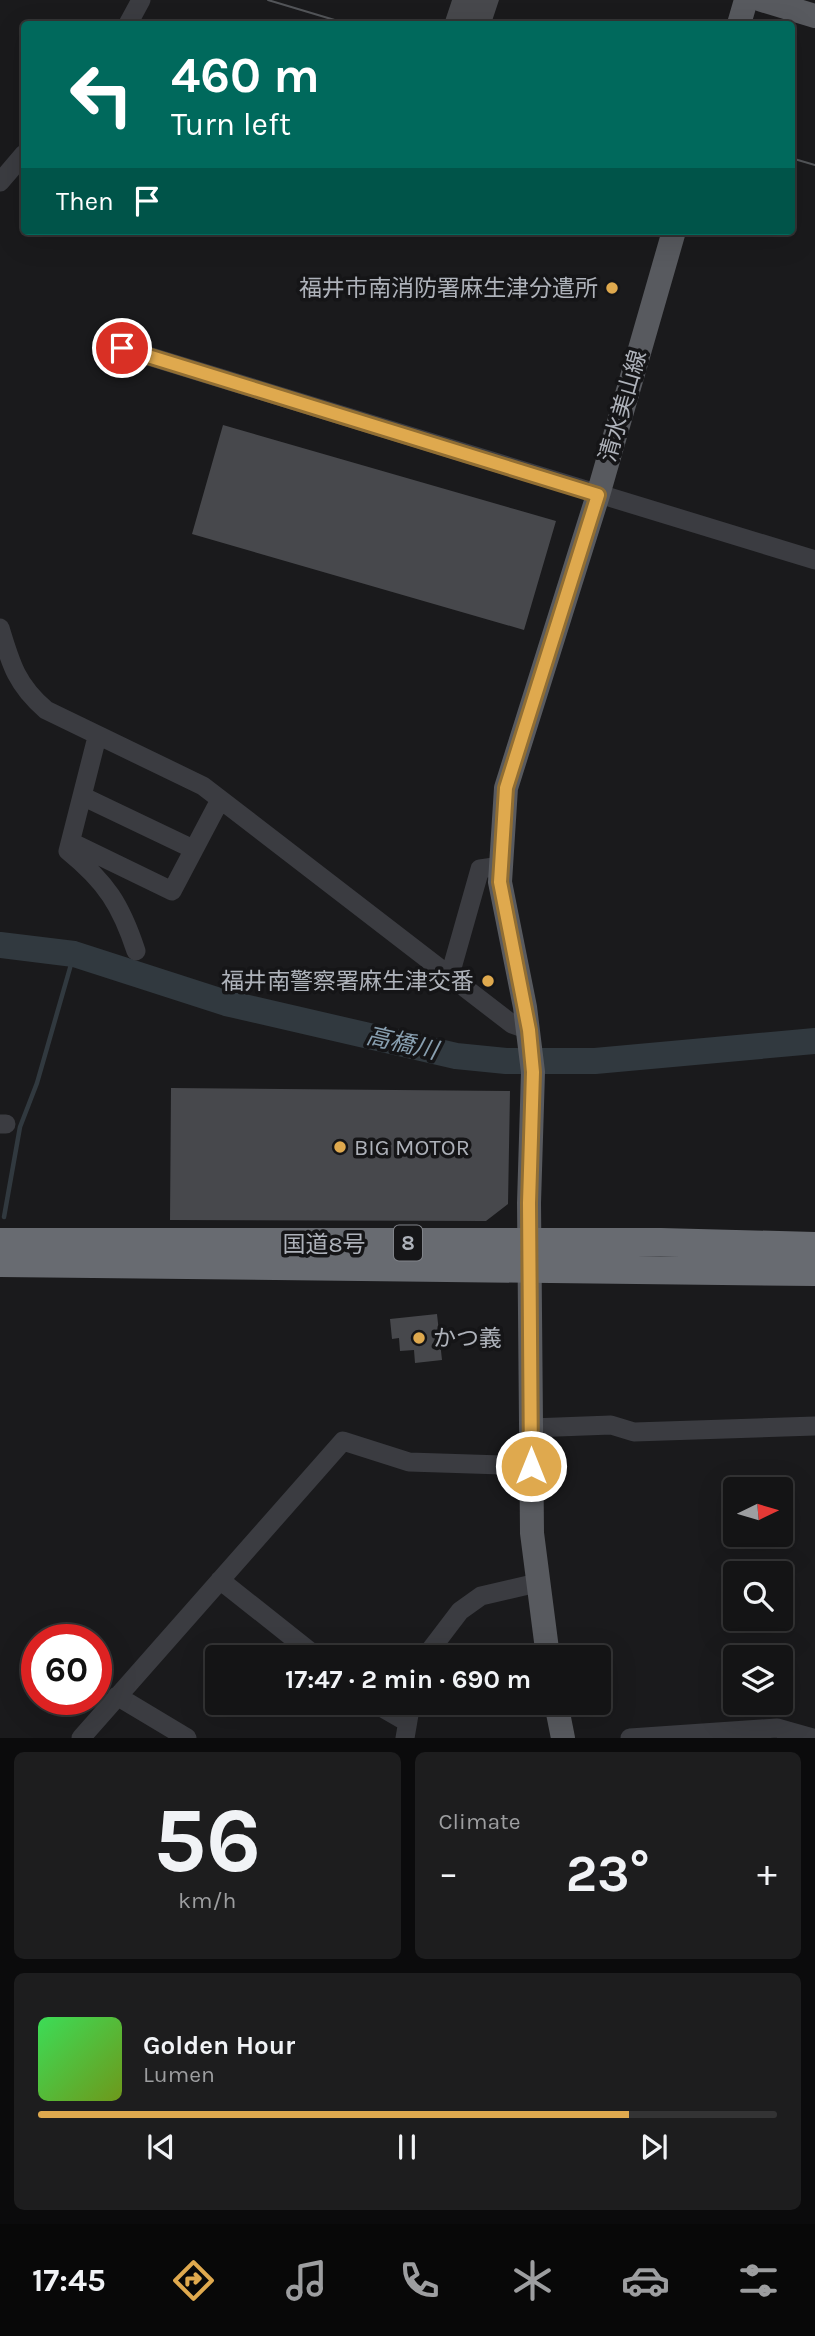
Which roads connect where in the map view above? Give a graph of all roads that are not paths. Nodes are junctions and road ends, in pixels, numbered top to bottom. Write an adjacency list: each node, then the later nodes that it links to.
1 (141, 0): 5 (street)
2 (746, 0): 6 (main road)
3 (762, 0): 4 (main road)
4 (815, 16)
5 (130, 21)
6 (740, 21)
7 (21, 158): 8 (street)
8 (0, 182)
9 (673, 235): 11 (main road, 清水美山線)
10 (122, 348): 11 (street)
11 (598, 495): 12 (street); 19 (main road, 清水美山線)
12 (815, 560)
13 (0, 628): 14 (street)
14 (97, 737): 15 (street); 16 (street)
15 (82, 796): 17 (street); 18 (street)
16 (220, 800): 18 (street); 21 (street)
17 (71, 842): 18 (street); 20 (street)
18 (193, 849)
19 (501, 866): 21 (street); 22 (main road, 清水美山線)
20 (136, 951)
21 (450, 975): 22 (street)
22 (530, 1038): 24 (main road, 清水美山線)
23 (0, 1242): 24 (highway, 国道8号 / 8)
24 (530, 1242): 25 (highway, 国道8号 / 8); 27 (main road, 清水美山線)
25 (815, 1246)
26 (0, 1263): 27 (highway, 国道8号 / 8)
27 (531, 1271): 28 (highway, 国道8号 / 8); 30 (main road, 清水美山線)
28 (815, 1272)
29 (815, 1426): 30 (street)
30 (531, 1428): 31 (main road, 清水美山線)
31 (531, 1466): 32 (street); 33 (main road, 清水美山線)
32 (220, 1580): 34 (street); 37 (street)
33 (537, 1583): 35 (street); 36 (main road, 清水美山線)
34 (302, 1645)
35 (434, 1645)
36 (546, 1645)
37 (117, 1696): 39 (street); 40 (street)
38 (558, 1715): 41 (main road)
39 (81, 1738)
40 (187, 1738)
41 (563, 1738)
42 (630, 1738): 43 (street)
43 (813, 1738)

